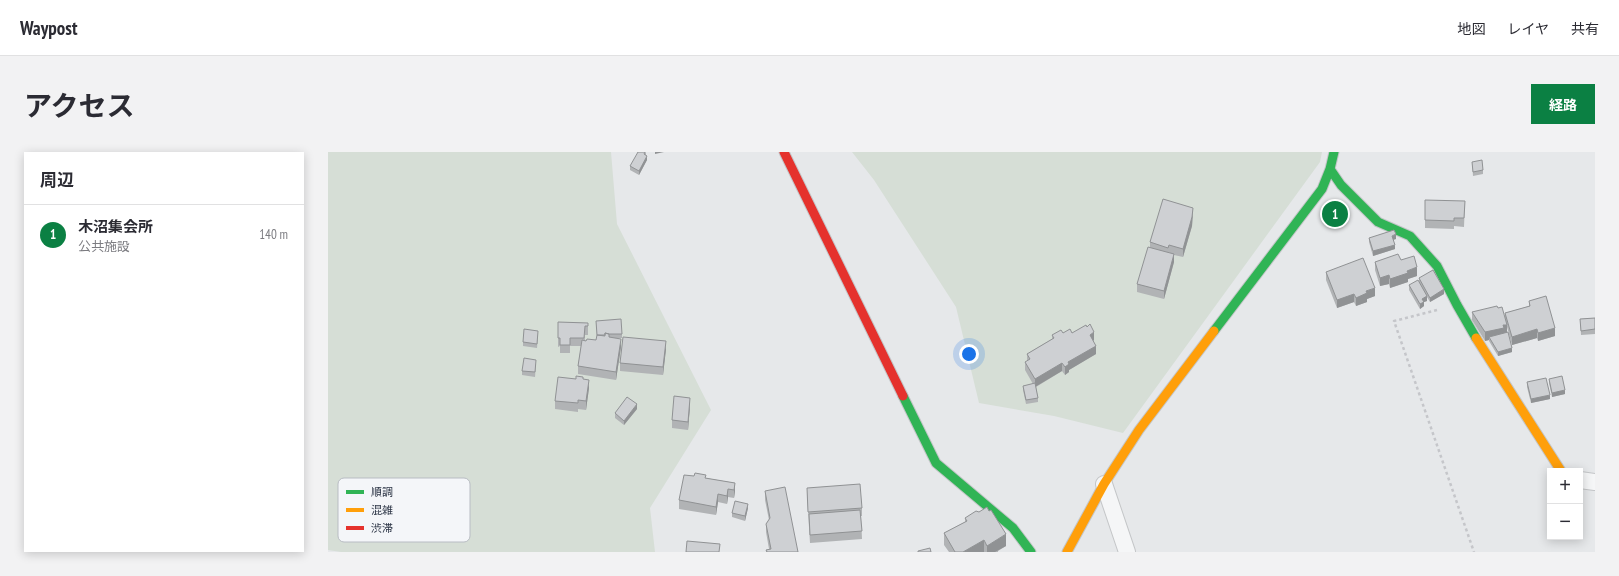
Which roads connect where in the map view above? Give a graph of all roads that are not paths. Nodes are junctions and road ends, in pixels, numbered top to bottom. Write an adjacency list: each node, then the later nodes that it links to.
1 (784, 152): 8 (street)
2 (1334, 152): 3 (street)
3 (1330, 169): 4 (street); 7 (street)
4 (1559, 468)
5 (1583, 480): 6 (street)
6 (1595, 482)
7 (1104, 484): 9 (street); 10 (street)
8 (1031, 552)
9 (1067, 552)
10 (1127, 552)

